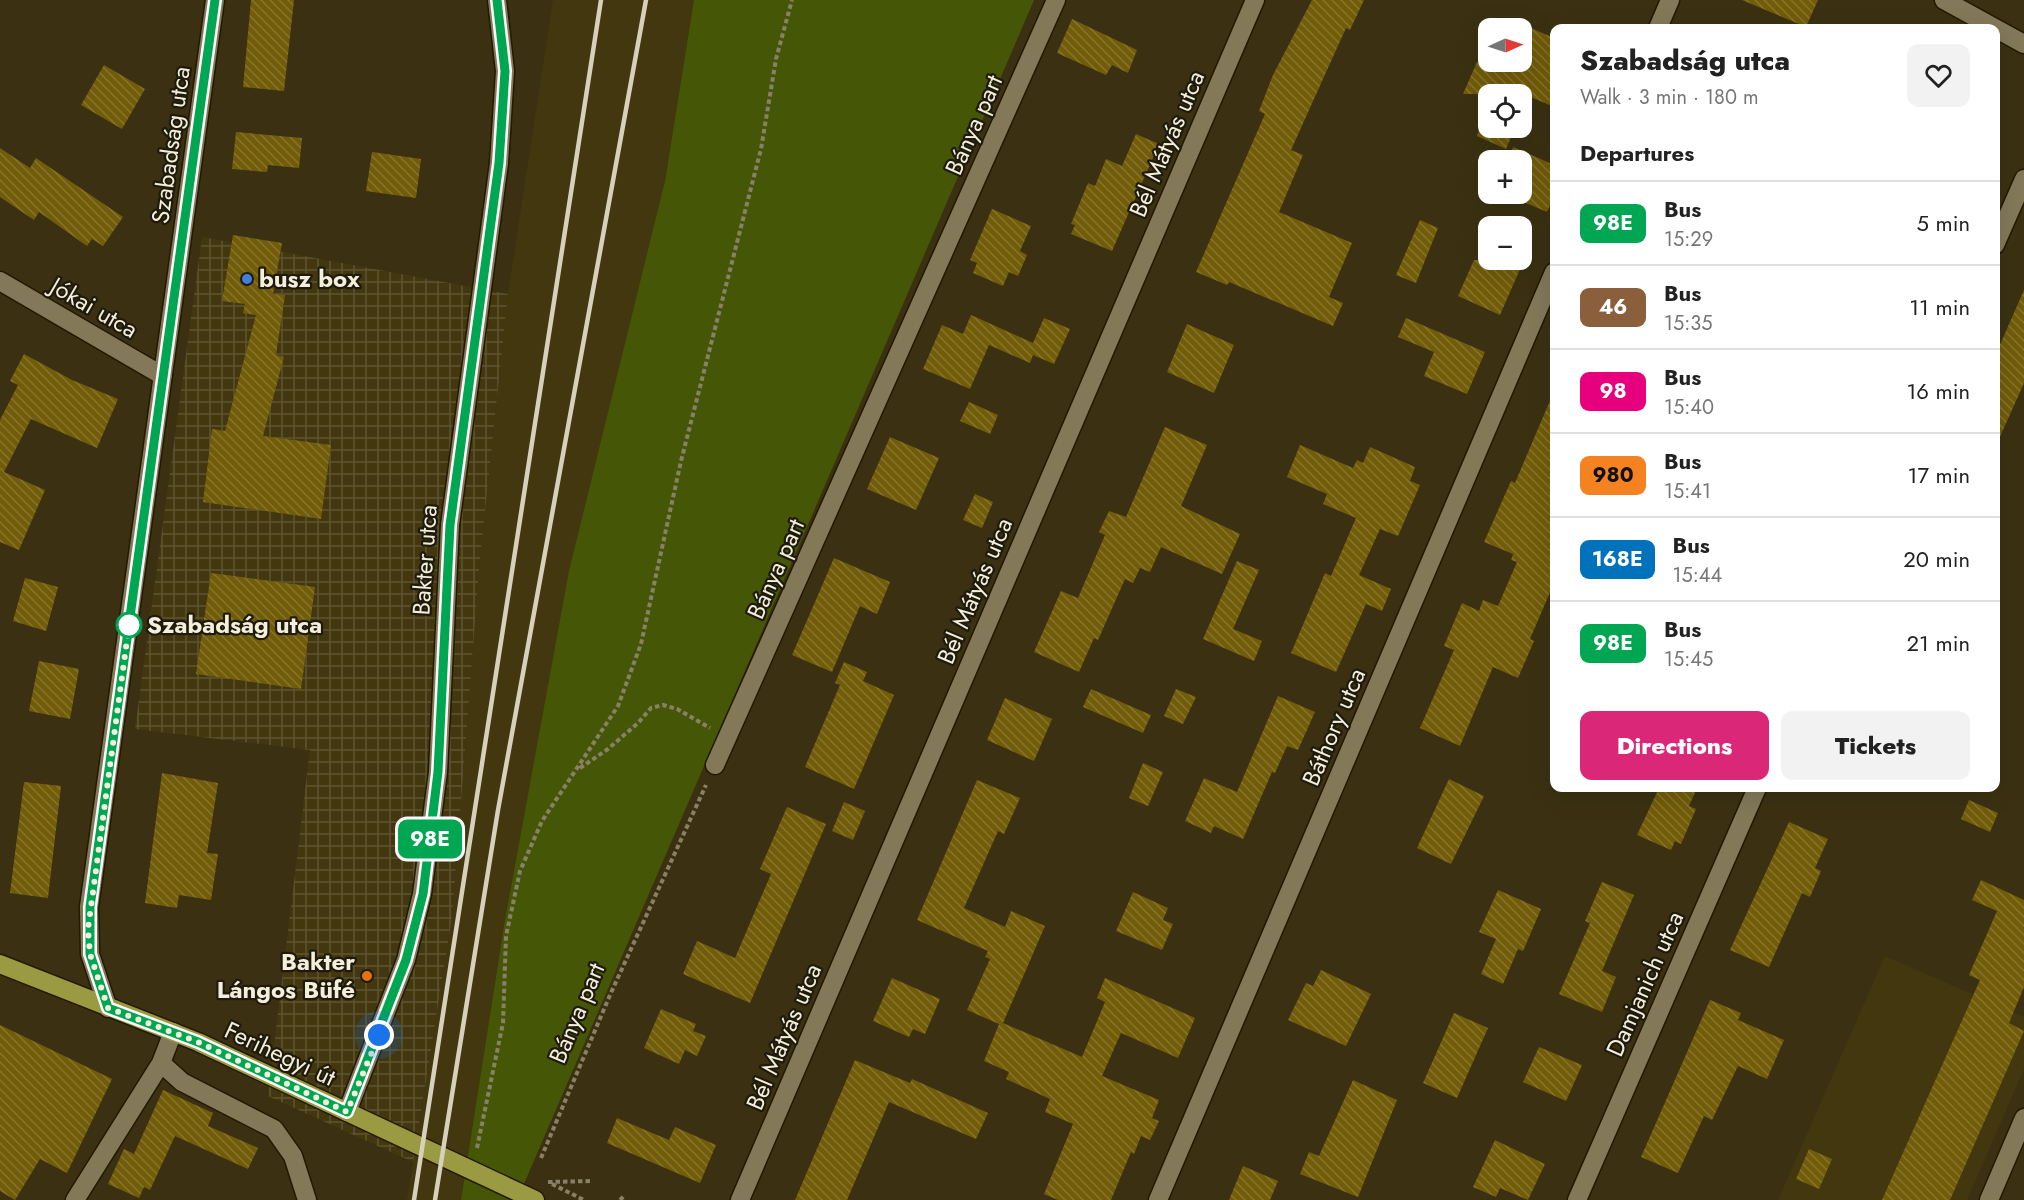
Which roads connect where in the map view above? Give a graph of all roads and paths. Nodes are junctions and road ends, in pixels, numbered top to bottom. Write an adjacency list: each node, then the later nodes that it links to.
1 (215, 0): 16 (street, Szabadság utca)
2 (497, 0): 25 (street, Bakter utca)
3 (792, 0): 19 (path)
4 (1056, 0): 17 (street, Bánya part)
5 (1255, 0): 36 (street, Bél Mátyás utca)
6 (1670, 0): 8 (street)
7 (1944, 0): 9 (street)
8 (1660, 24)
9 (1988, 24)
10 (2000, 31): 11 (street)
11 (2024, 44)
12 (2024, 179): 13 (street)
13 (2000, 234)
14 (0, 281): 16 (street, Jókai utca)
15 (1550, 281): 37 (street, Báthory utca)
16 (163, 376): 22 (street, Szabadság utca)
17 (725, 743): 18 (street, Bánya part); 19 (path)
18 (715, 765): 28 (path, Bánya part)
19 (579, 768): 27 (path)
20 (1755, 792): 38 (street, Damjanich utca)
21 (2, 970): 22 (main road, Ferihegyi út)
22 (108, 1008): 23 (main road, Ferihegyi út)
23 (173, 1032): 24 (street); 25 (main road, Ferihegyi út)
24 (161, 1063): 32 (street); 33 (street)
25 (347, 1112): 34 (main road, Ferihegyi út)
26 (2024, 1118): 39 (street)
27 (477, 1148)
28 (541, 1158)
29 (593, 1181): 30 (path)
30 (547, 1182)
31 (626, 1195): 35 (path)
32 (75, 1200)
33 (307, 1200)
34 (535, 1200)
35 (620, 1200)
36 (740, 1200)
37 (1158, 1200)
38 (1577, 1200)
39 (1989, 1200)

